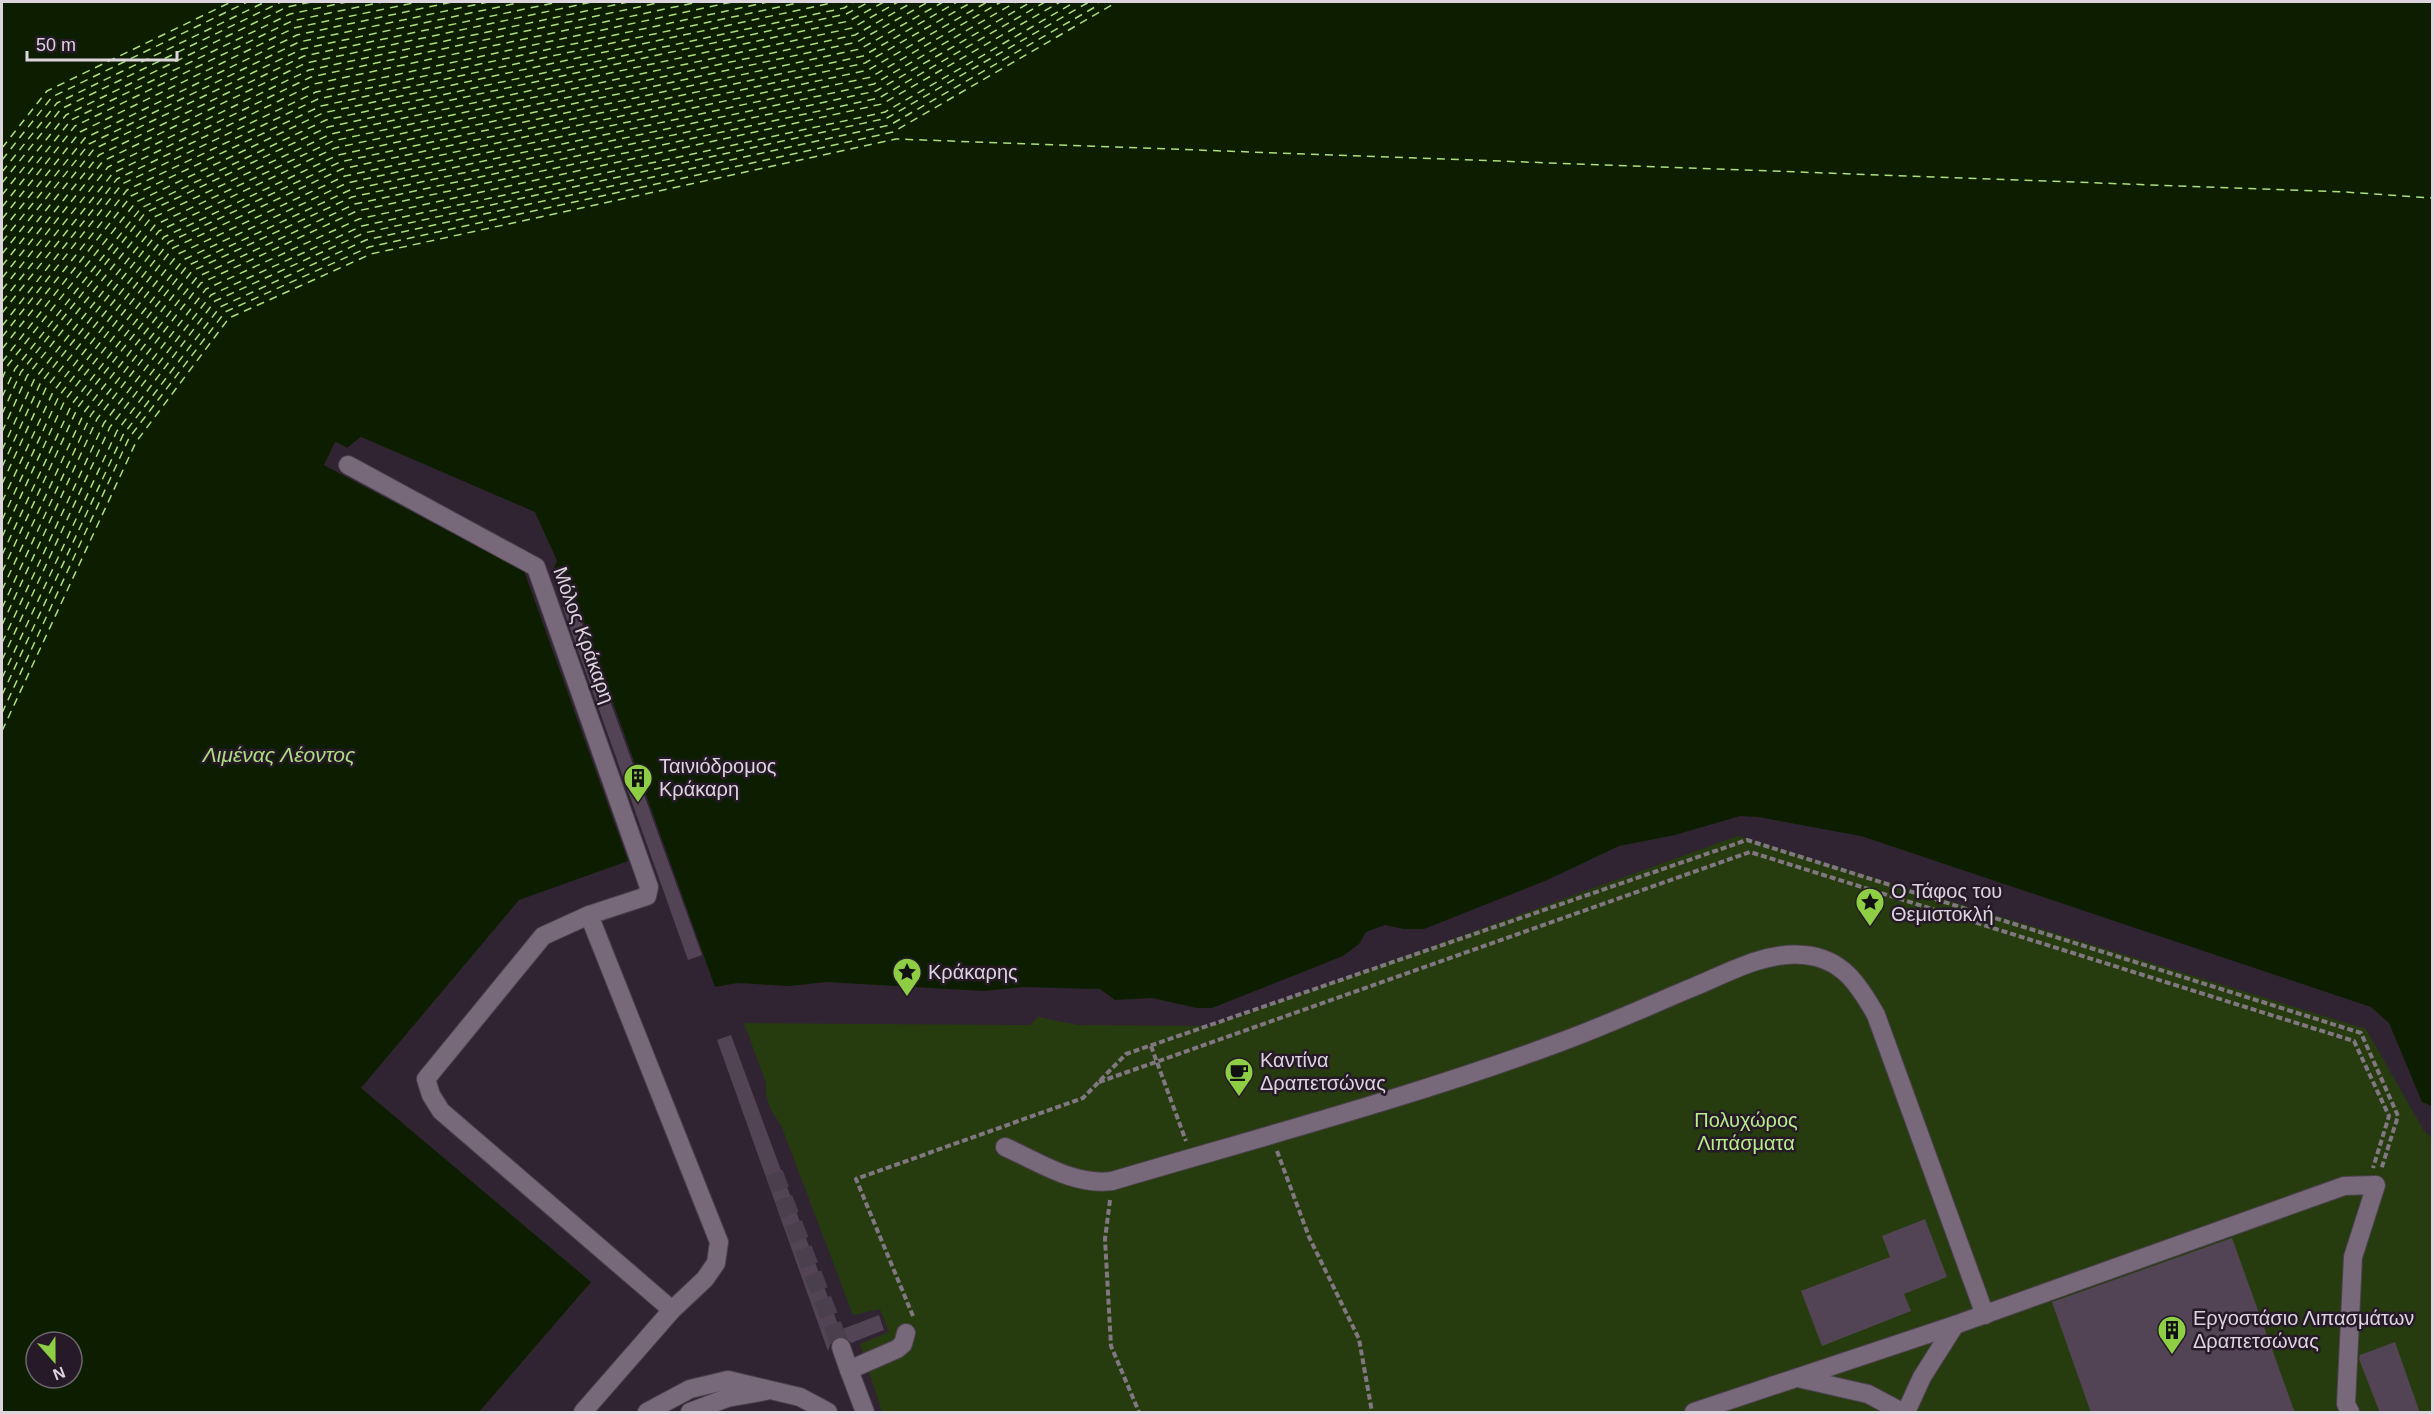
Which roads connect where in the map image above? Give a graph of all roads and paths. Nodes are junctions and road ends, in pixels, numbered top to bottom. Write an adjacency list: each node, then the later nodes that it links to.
1 (348, 465): 2 (street, Μόλος Κράκαρη)
2 (589, 915): 8 (street); 8 (street)
3 (1151, 1046): 6 (path)
4 (1271, 1134): 6 (street); 9 (street); 22 (path)
5 (1005, 1147): 7 (street)
6 (1192, 1157): 7 (street)
7 (1112, 1181): 21 (path)
8 (672, 1310): 16 (street)
9 (1984, 1315): 10 (street); 25 (street)
10 (1955, 1325): 14 (street); 24 (street)
11 (906, 1333): 13 (street)
12 (841, 1347): 13 (street)
13 (849, 1370): 20 (street)
14 (1797, 1378): 23 (street); 24 (street)
15 (771, 1391): 17 (street); 18 (street); 19 (street)
16 (583, 1413)
17 (647, 1413)
18 (690, 1413)
19 (828, 1413)
20 (865, 1413)
21 (1139, 1413)
22 (1372, 1413)
23 (1694, 1413)
24 (1904, 1413)
25 (2350, 1413)

